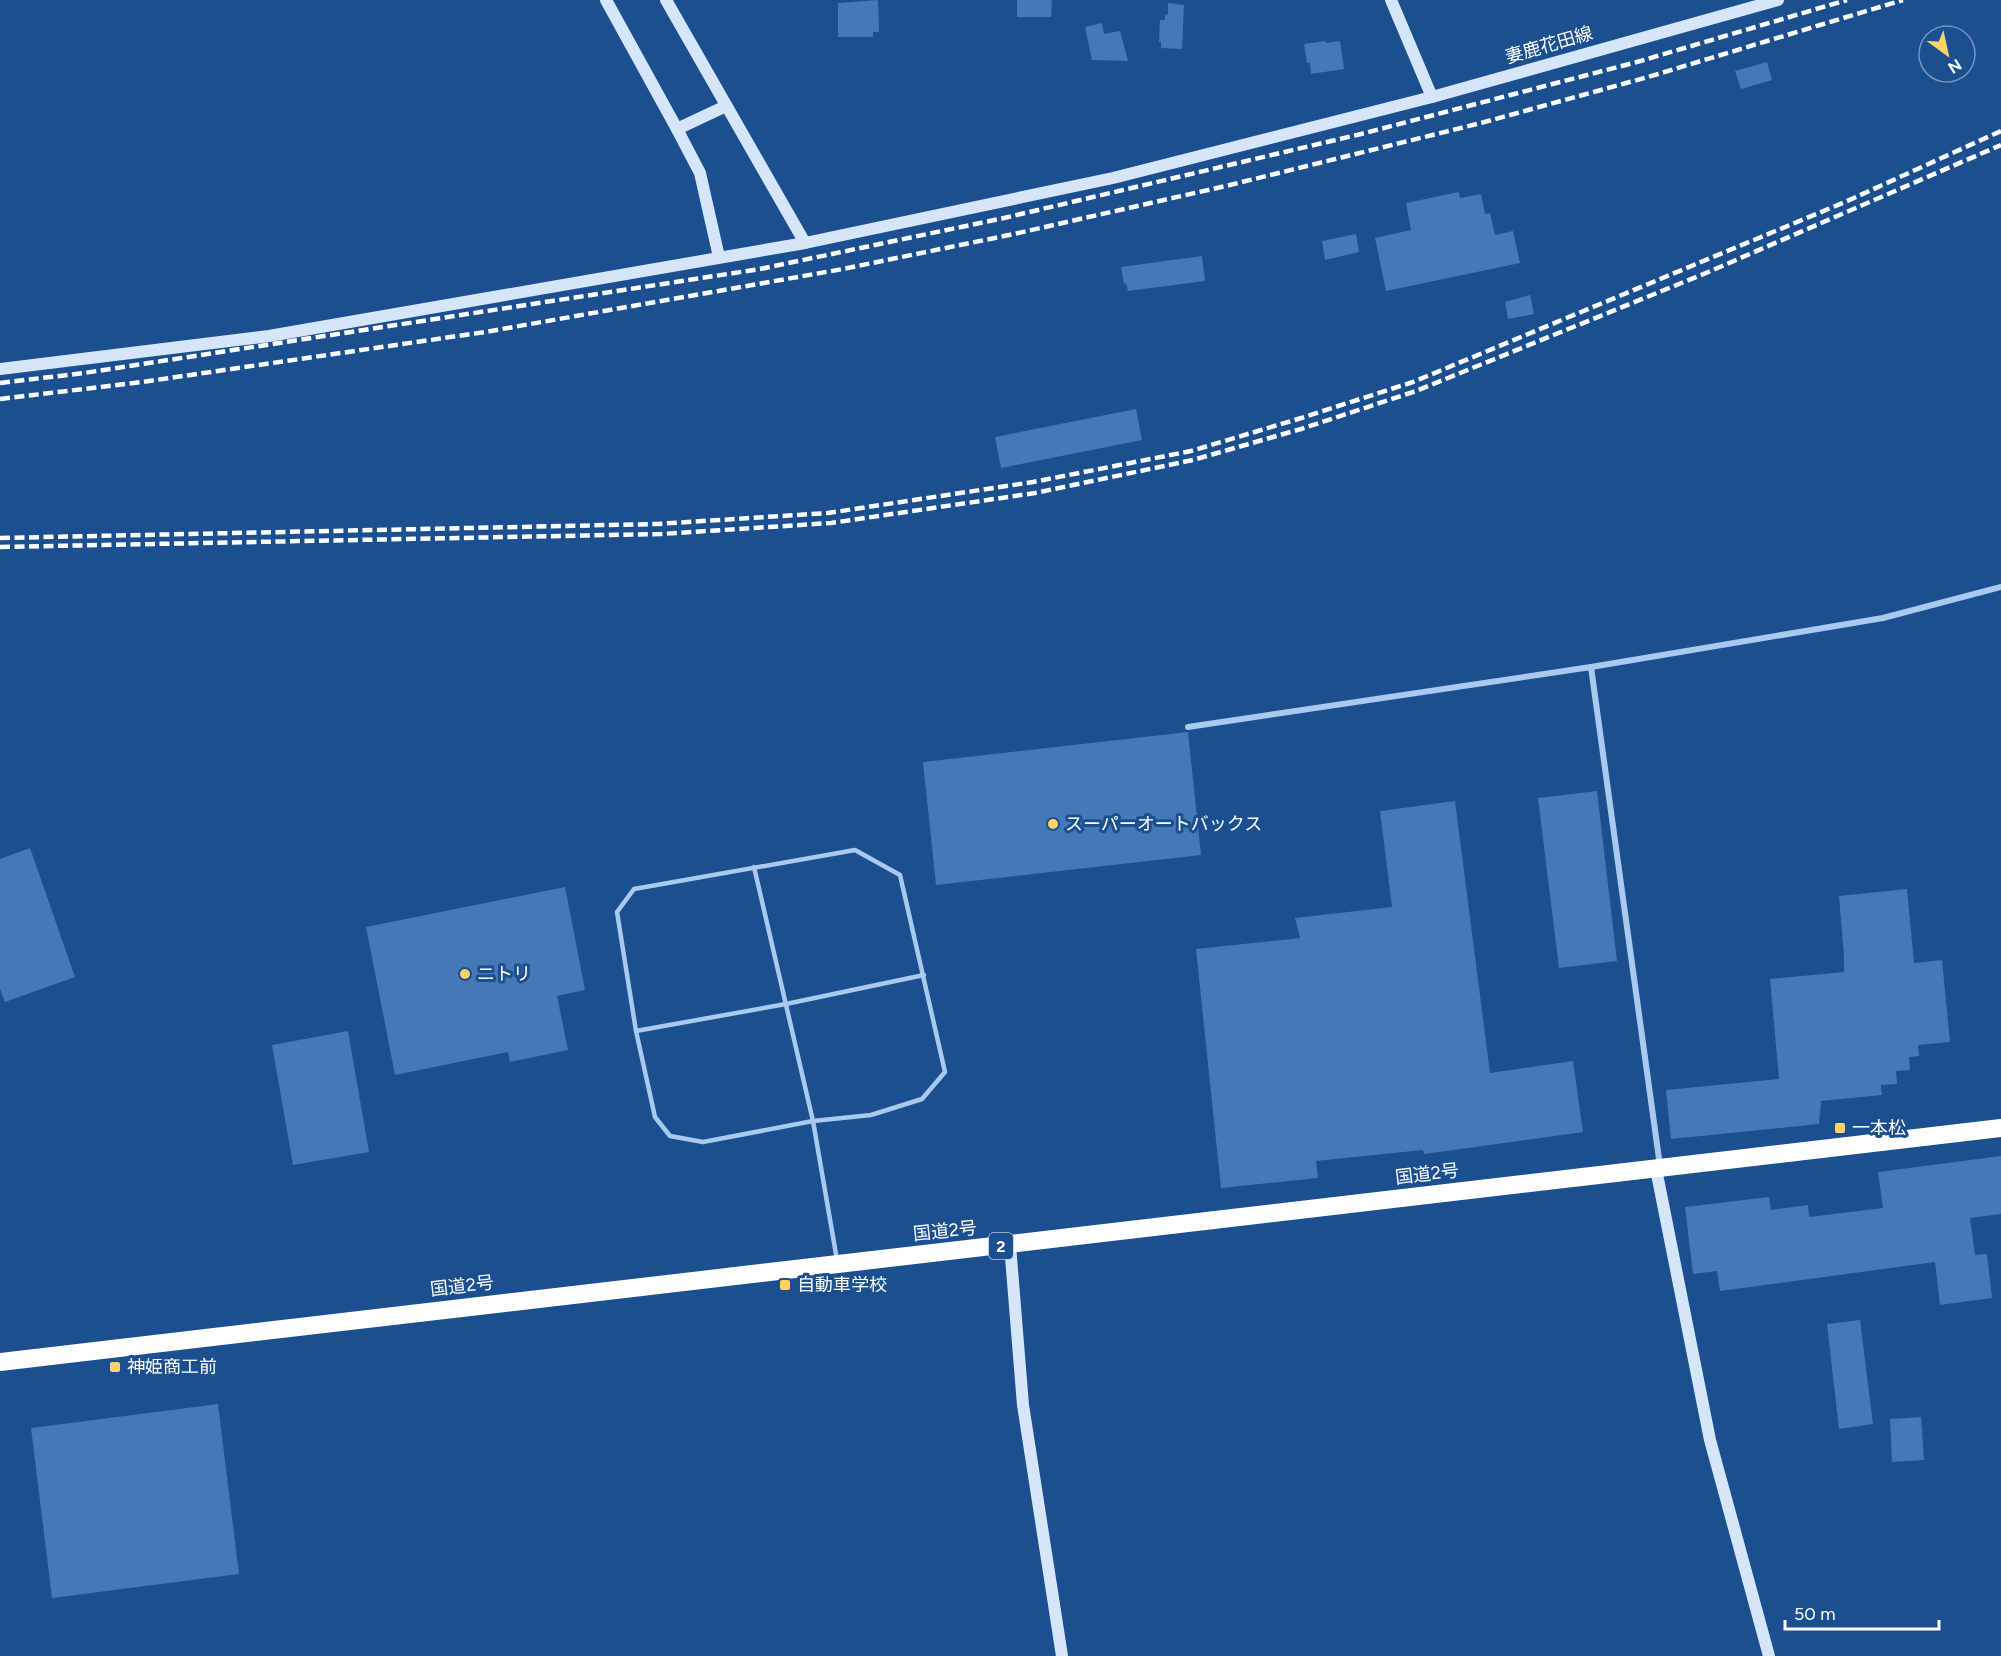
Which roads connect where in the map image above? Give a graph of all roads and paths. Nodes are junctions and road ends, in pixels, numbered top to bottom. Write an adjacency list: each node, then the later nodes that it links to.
1 (606, 0): 7 (street)
2 (666, 0): 6 (street)
3 (1391, 0): 5 (street)
4 (1778, 0): 5 (street, 妻鹿花田線)
5 (1432, 97): 8 (street, 妻鹿花田線)
6 (726, 106): 7 (street); 8 (street)
7 (677, 129): 9 (street)
8 (805, 243): 9 (street, 妻鹿花田線)
9 (719, 257): 10 (street, 妻鹿花田線)
10 (0, 369)
11 (2001, 587): 12 (street)
12 (1591, 667): 13 (street); 20 (street)
13 (1188, 727)
14 (753, 867): 15 (lane); 16 (lane); 17 (lane)
15 (924, 975): 16 (lane); 18 (lane)
16 (786, 1004): 17 (lane); 18 (lane)
17 (636, 1031): 18 (lane)
18 (813, 1121): 22 (lane)
19 (2001, 1128): 20 (highway, 国道2号 / 2)
20 (1658, 1169): 21 (highway, 国道2号 / 2); 25 (street)
21 (1010, 1245): 22 (highway, 国道2号 / 2); 24 (street)
22 (838, 1263): 23 (highway, 国道2号 / 2)
23 (0, 1362)
24 (1062, 1656)
25 (1769, 1656)

